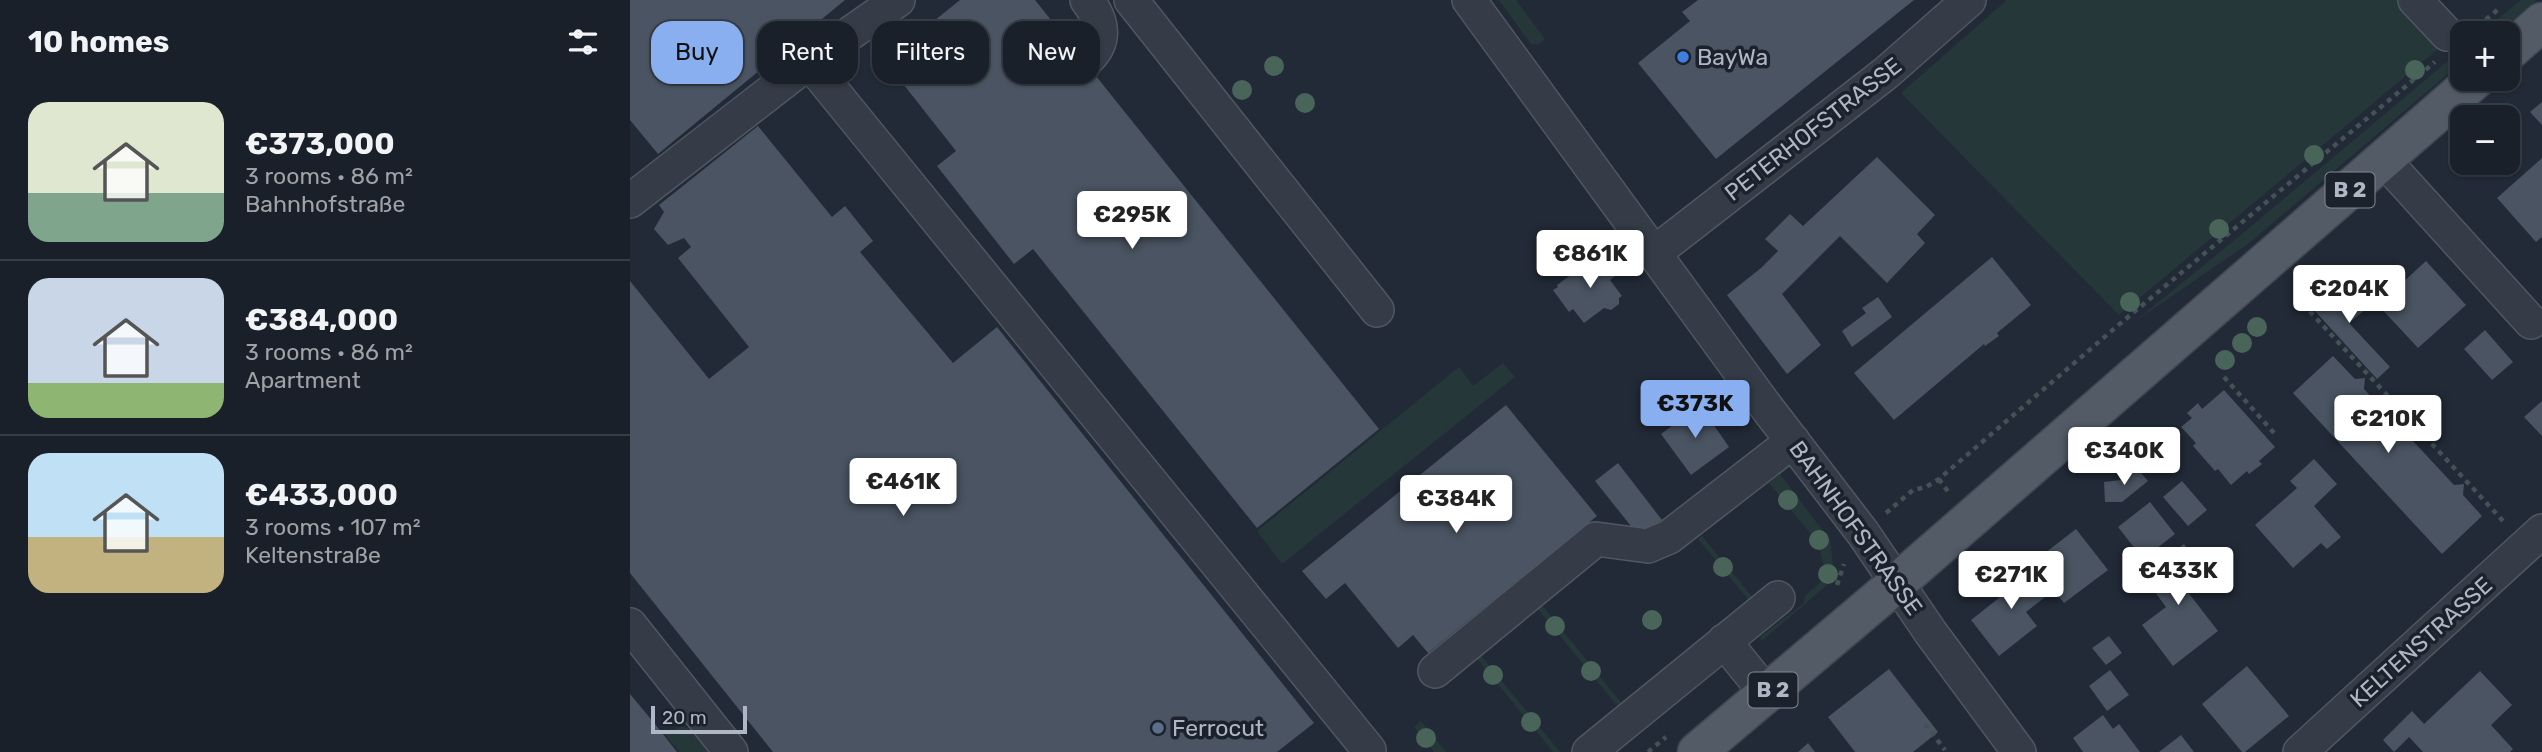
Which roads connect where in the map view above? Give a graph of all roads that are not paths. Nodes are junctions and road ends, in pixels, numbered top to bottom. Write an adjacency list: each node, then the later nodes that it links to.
1 (898, 0): 10 (street)
2 (1087, 0): 7 (street)
3 (1131, 0): 20 (street)
4 (1469, 0): 19 (street, BAHNHOFSTRASSE)
5 (1969, 0): 19 (street, PETERHOFSTRASSE)
6 (2417, 1): 13 (street)
7 (1100, 21)
8 (1100, 21): 11 (street)
9 (2542, 22): 12 (main road)
10 (858, 28)
11 (1100, 41)
12 (2520, 41)
13 (2450, 42)
14 (781, 84): 18 (street)
15 (827, 84): 32 (street)
16 (2463, 91): 17 (main road, B 2)
17 (2385, 160): 21 (street); 24 (main road, B 2)
18 (630, 201)
19 (1653, 254): 22 (street, BAHNHOFSTRASSE)
20 (1377, 310)
21 (2531, 322)
22 (1793, 442): 24 (street, BAHNHOFSTRASSE); 28 (street)
23 (2534, 539): 30 (street, KELTENSTRASSE)
24 (1897, 583): 29 (main road, B 2); 35 (street, BAHNHOFSTRASSE)
25 (1778, 598): 27 (street)
26 (630, 625): 31 (street)
27 (1724, 641): 29 (street); 33 (street)
28 (1435, 671)
29 (1767, 694): 34 (main road, B 2)
30 (2306, 750)
31 (731, 752)
32 (1366, 752)
33 (1589, 752)
34 (1697, 752)
35 (2019, 752)

